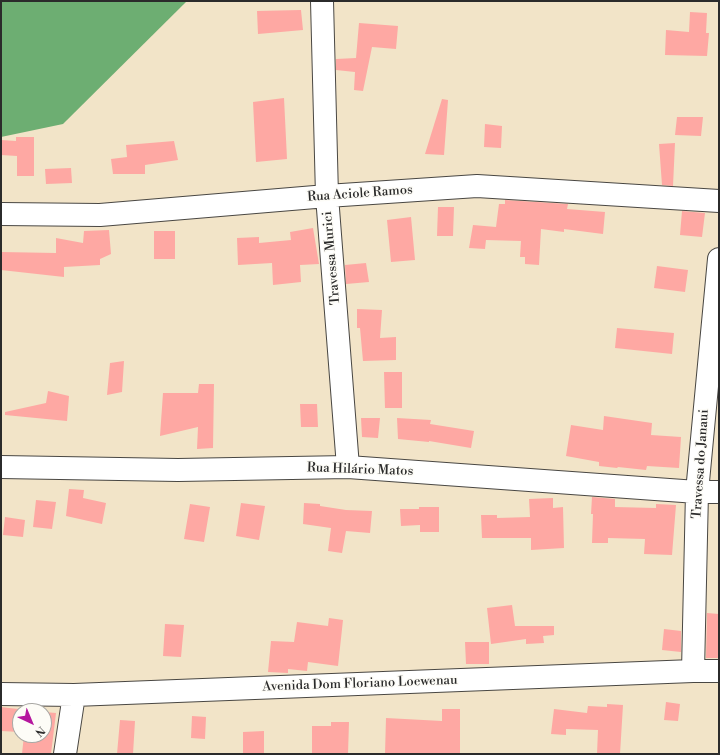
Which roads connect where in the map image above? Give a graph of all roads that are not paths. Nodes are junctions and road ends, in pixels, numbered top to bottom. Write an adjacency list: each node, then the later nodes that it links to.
1 (322, 1): 2 (street, Travessa Murici)
2 (327, 196): 3 (street, Rua Aciole Ramos); 4 (street, Rua Aciole Ramos); 7 (street, Travessa Murici)
3 (719, 201)
4 (1, 214)
5 (719, 259): 8 (street, Travessa do Janaui)
6 (1, 467): 7 (street, Rua Hilário Matos)
7 (348, 467): 8 (street, Rua Hilário Matos)
8 (697, 492): 9 (street, Rua Hilário Matos); 10 (street, Travessa do Janaui)
9 (719, 492)
10 (693, 671): 11 (street, Avenida Dom Floriano Loewenau); 13 (street, Avenida Dom Floriano Loewenau)
11 (719, 671)
12 (1, 694): 13 (street, Avenida Dom Floriano Loewenau)
13 (74, 695): 14 (street)
14 (66, 754)

